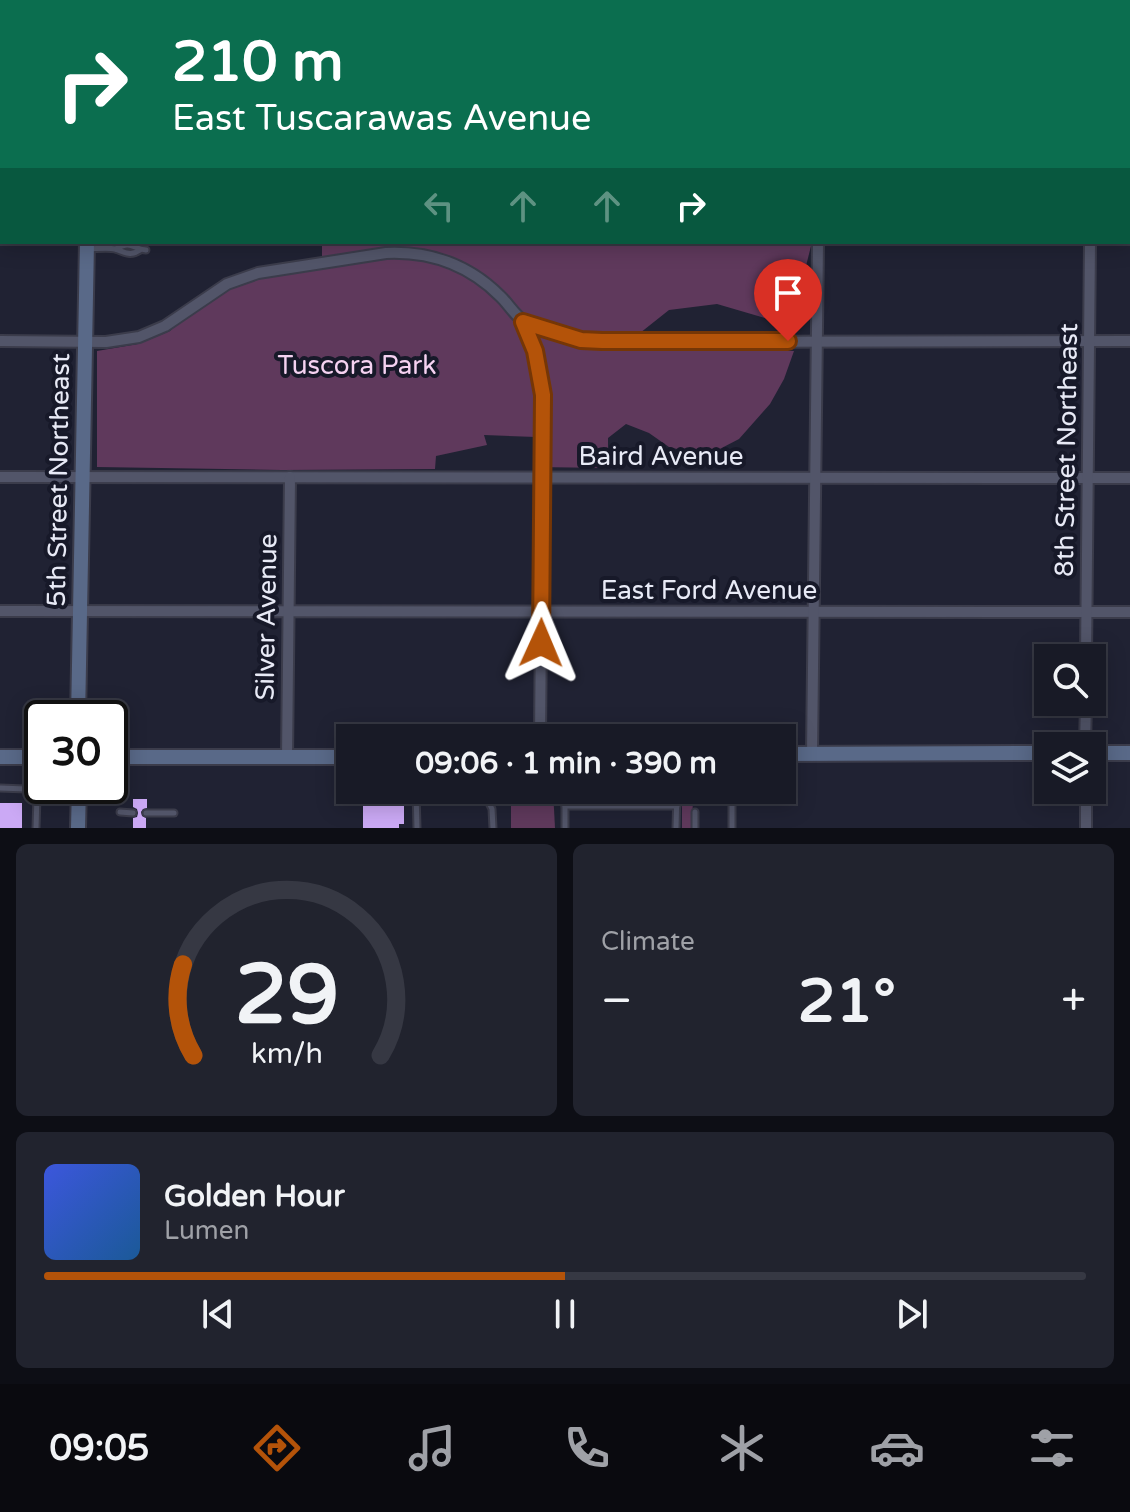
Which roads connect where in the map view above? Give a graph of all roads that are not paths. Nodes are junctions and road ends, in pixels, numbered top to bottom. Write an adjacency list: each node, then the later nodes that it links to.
1 (818, 244): 9 (street)
2 (1090, 244): 10 (street, 8th Street Northeast)
3 (87, 245): 4 (lane); 8 (main road, 5th Street Northeast)
4 (115, 246): 5 (lane)
5 (143, 250)
6 (523, 322): 8 (street); 9 (street); 15 (street)
7 (0, 341): 8 (street)
8 (84, 341): 13 (main road, 5th Street Northeast)
9 (816, 341): 10 (street); 16 (street)
10 (1089, 341): 11 (street); 17 (street, 8th Street Northeast)
11 (1130, 341)
12 (0, 477): 13 (street, Baird Avenue)
13 (82, 477): 14 (street, Baird Avenue); 20 (main road, 5th Street Northeast)
14 (290, 477): 15 (street, Baird Avenue); 22 (street, Silver Avenue)
15 (542, 478): 16 (street, Baird Avenue); 23 (street)
16 (815, 478): 17 (street, Baird Avenue); 21 (street)
17 (1088, 478): 18 (street, Baird Avenue); 24 (street, 8th Street Northeast)
18 (1130, 478)
19 (0, 611): 20 (street, East Ford Avenue)
20 (80, 611): 22 (street, East Ford Avenue); 27 (main road, 5th Street Northeast)
21 (814, 611): 23 (street, East Ford Avenue); 24 (street, East Ford Avenue); 33 (street)
22 (288, 612): 23 (street, East Ford Avenue); 38 (street, Silver Avenue)
23 (541, 612): 28 (street)
24 (1087, 612): 25 (street, East Ford Avenue); 26 (street, 8th Street Northeast)
25 (1130, 612)
26 (1086, 644)
27 (78, 700)
28 (540, 724)
29 (1034, 753): 33 (main road)
30 (1106, 753): 31 (main road)
31 (1130, 753)
32 (796, 754): 33 (main road)
33 (812, 754)
34 (0, 757): 35 (main road)
35 (24, 757)
36 (128, 757): 38 (main road)
37 (336, 757): 38 (main road)
38 (287, 758)
39 (0, 788): 52 (lane)
40 (79, 804): 53 (main road)
41 (416, 804): 54 (lane)
42 (490, 804): 55 (lane)
43 (732, 804): 59 (lane)
44 (1086, 804): 60 (street)
45 (565, 806): 46 (lane); 56 (lane)
46 (677, 806): 57 (lane)
47 (120, 812): 49 (lane)
48 (695, 812): 58 (lane)
49 (133, 813)
50 (146, 813): 51 (lane)
51 (174, 813)
52 (36, 828)
53 (78, 828)
54 (417, 828)
55 (493, 828)
56 (565, 828)
57 (676, 828)
58 (695, 828)
59 (732, 828)
60 (1086, 828)

